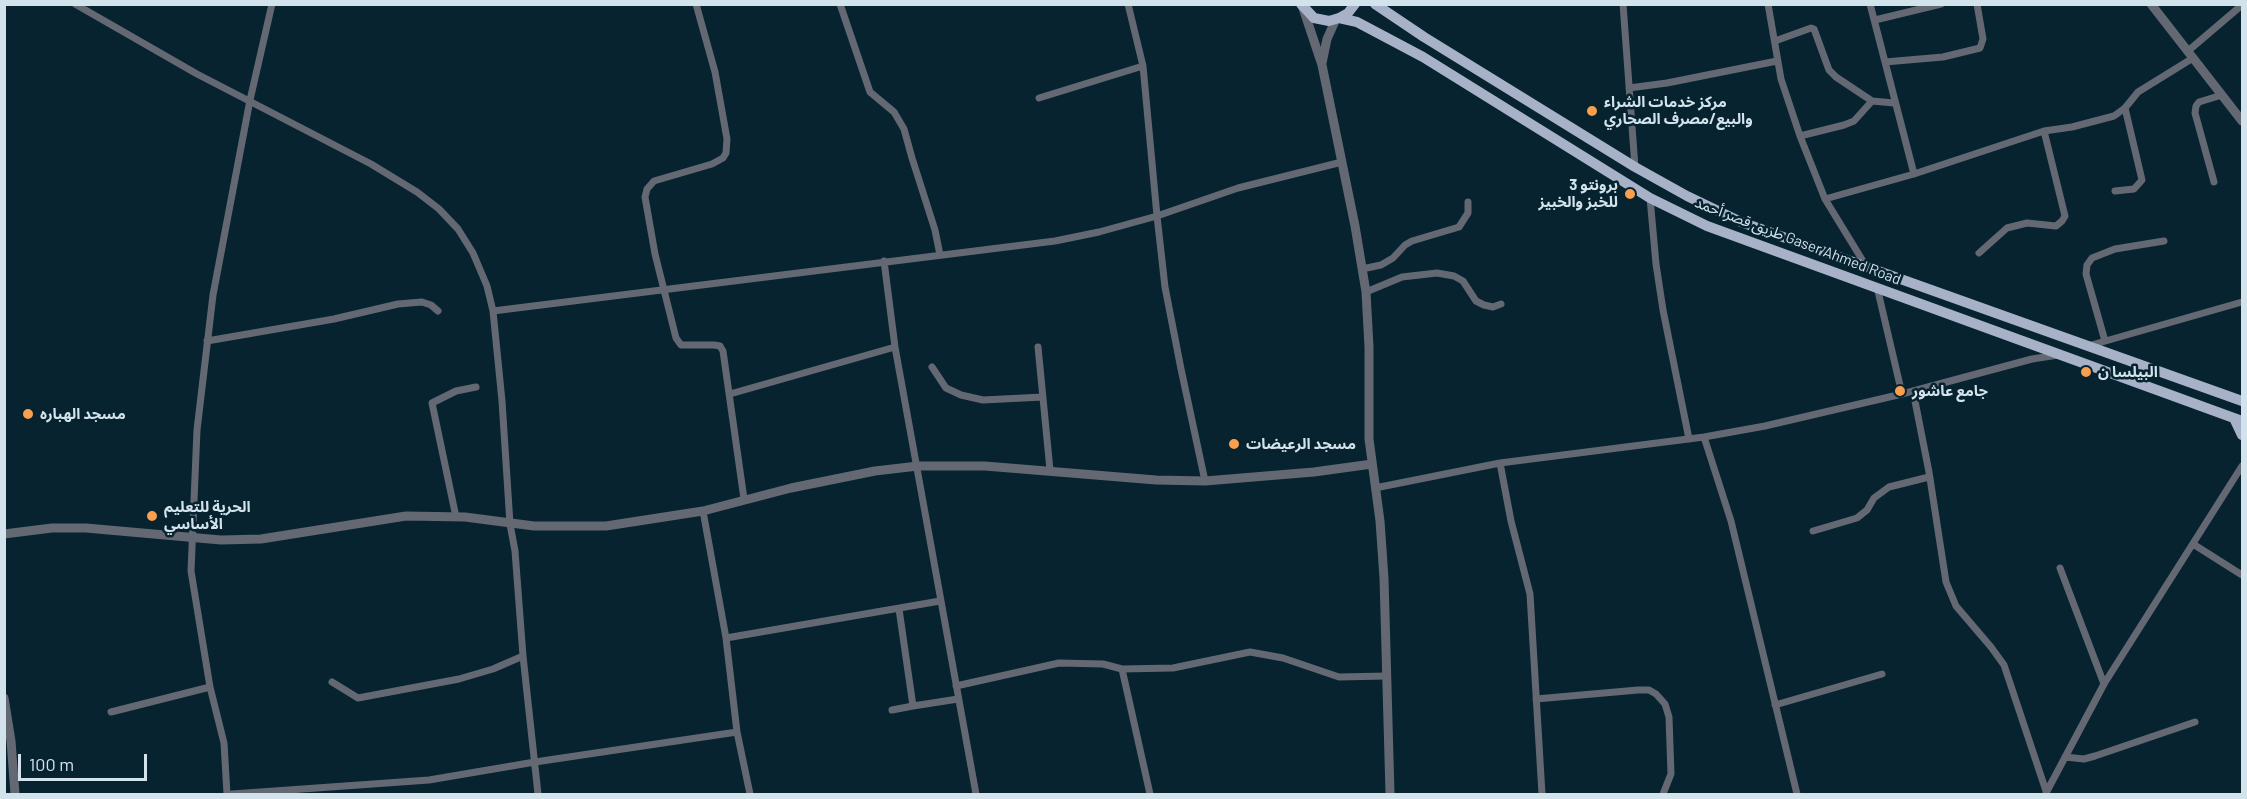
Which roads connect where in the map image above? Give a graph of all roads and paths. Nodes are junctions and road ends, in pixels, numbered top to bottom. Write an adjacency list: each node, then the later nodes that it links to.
1 (75, 4): 27 (street)
2 (272, 4): 27 (street)
3 (696, 4): 50 (street)
4 (840, 4): 45 (street)
5 (1128, 4): 23 (street)
6 (1355, 4): 16 (main road)
7 (1375, 4): 35 (main road, طريق قصر أحمد Gaser Ahmed Road)
8 (1623, 4): 24 (street)
9 (1870, 4): 17 (street)
10 (1941, 4): 17 (street)
11 (1977, 4): 21 (street)
12 (2151, 4): 19 (street)
13 (1769, 5): 18 (street)
14 (2242, 5): 19 (street)
15 (1302, 6): 16 (main road, طريق قصر أحمد Gaser Ahmed Road); 22 (street)
16 (1337, 19): 22 (street); 39 (main road, طريق قصر أحمد Gaser Ahmed Road)
17 (1875, 20): 21 (street)
18 (1775, 41): 20 (street); 28 (street)
19 (2190, 54): 25 (street); 30 (street)
20 (1777, 61): 24 (street); 33 (street)
21 (1885, 62): 29 (street)
22 (1322, 65): 34 (street)
23 (1143, 66): 26 (street); 42 (street)
24 (1629, 88): 35 (street)
25 (2222, 95): 31 (street); 37 (street)
26 (1039, 98)
27 (249, 100): 55 (street); 56 (street)
28 (1872, 101): 29 (street); 33 (street)
29 (1894, 103): 36 (street)
30 (2125, 108): 32 (street); 38 (street)
31 (2242, 121)
32 (2044, 131): 36 (street); 44 (street)
33 (1800, 136): 40 (street)
34 (1342, 162): 42 (street); 48 (street)
35 (1635, 167): 47 (main road, طريق قصر أحمد Gaser Ahmed Road)
36 (1914, 174): 40 (street)
37 (2214, 182)
38 (2115, 191)
39 (1650, 198): 49 (main road, طريق قصر أحمد Gaser Ahmed Road); 72 (street)
40 (1825, 199): 47 (street)
41 (1468, 202): 48 (street)
42 (1157, 216): 45 (street); 79 (street)
43 (2164, 241): 57 (street)
44 (1979, 253)
45 (940, 255): 46 (street)
46 (884, 261): 50 (street); 59 (street)
47 (1866, 266): 58 (main road, طريق قصر أحمد Gaser Ahmed Road)
48 (1362, 268): 51 (street)
49 (1877, 287): 61 (main road, طريق قصر أحمد Gaser Ahmed Road); 66 (street)
50 (664, 289): 55 (street); 65 (street)
51 (1366, 292): 53 (street); 74 (street)
52 (2242, 302): 57 (street)
53 (1501, 304)
54 (438, 311): 56 (street)
55 (493, 311): 84 (street)
56 (207, 341): 87 (street)
57 (2105, 341): 58 (street)
58 (2088, 346): 68 (main road, طريق قصر أحمد Gaser Ahmed Road)
59 (895, 347): 65 (street); 75 (street)
60 (1038, 347): 67 (street)
61 (2061, 355): 64 (street); 69 (main road, طريق قصر أحمد Gaser Ahmed Road)
62 (932, 367): 67 (street)
63 (476, 387): 83 (street)
64 (1913, 391): 66 (street); 78 (street)
65 (730, 394): 81 (street)
66 (1902, 394): 71 (street)
67 (1043, 397): 77 (street)
68 (2242, 401)
69 (2238, 420): 70 (main road)
70 (2242, 435)
71 (1704, 437): 72 (street); 105 (street)
72 (1689, 439): 73 (street)
73 (1500, 463): 80 (street); 104 (street)
74 (1372, 464): 79 (street); 80 (street)
75 (918, 466): 77 (street); 81 (street); 91 (street)
76 (2242, 466): 88 (street)
77 (1050, 470): 79 (street)
78 (1929, 477): 85 (street); 115 (street)
79 (1205, 481)
80 (1376, 488): 97 (street)
81 (744, 499): 82 (street)
82 (704, 511): 84 (street); 93 (street)
83 (456, 517): 84 (street); 87 (street)
84 (510, 524): 94 (street)
85 (1813, 531)
86 (4, 534): 87 (street)
87 (191, 538): 101 (street)
88 (2193, 544): 90 (street); 99 (street)
89 (2060, 568): 99 (street)
90 (2242, 575)
91 (940, 601): 92 (street); 100 (street)
92 (899, 609): 93 (street); 106 (street)
93 (726, 638): 110 (street)
94 (523, 656): 98 (street); 113 (street)
95 (1122, 669): 97 (street); 100 (street); 122 (street)
96 (1882, 674): 105 (street)
97 (1386, 676): 123 (street)
98 (332, 682)
99 (2104, 684): 111 (street)
100 (956, 686): 103 (street)
101 (210, 687): 108 (street); 117 (street)
102 (4, 698): 112 (street)
103 (958, 699): 106 (street); 121 (street)
104 (1536, 699): 124 (street); 125 (street)
105 (1775, 705): 126 (street)
106 (913, 706): 107 (street)
107 (892, 710)
108 (111, 712)
109 (2195, 722): 111 (street)
110 (737, 732): 113 (street); 120 (street)
111 (2065, 757): 115 (street)
112 (8, 761): 116 (street)
113 (535, 762): 114 (street); 119 (street)
114 (353, 790): 118 (street)
115 (2046, 793)
116 (15, 795)
117 (227, 795)
118 (232, 795)
119 (538, 795)
120 (750, 795)
121 (976, 795)
122 (1150, 795)
123 (1390, 795)
124 (1542, 795)
125 (1663, 795)
126 (1797, 795)

